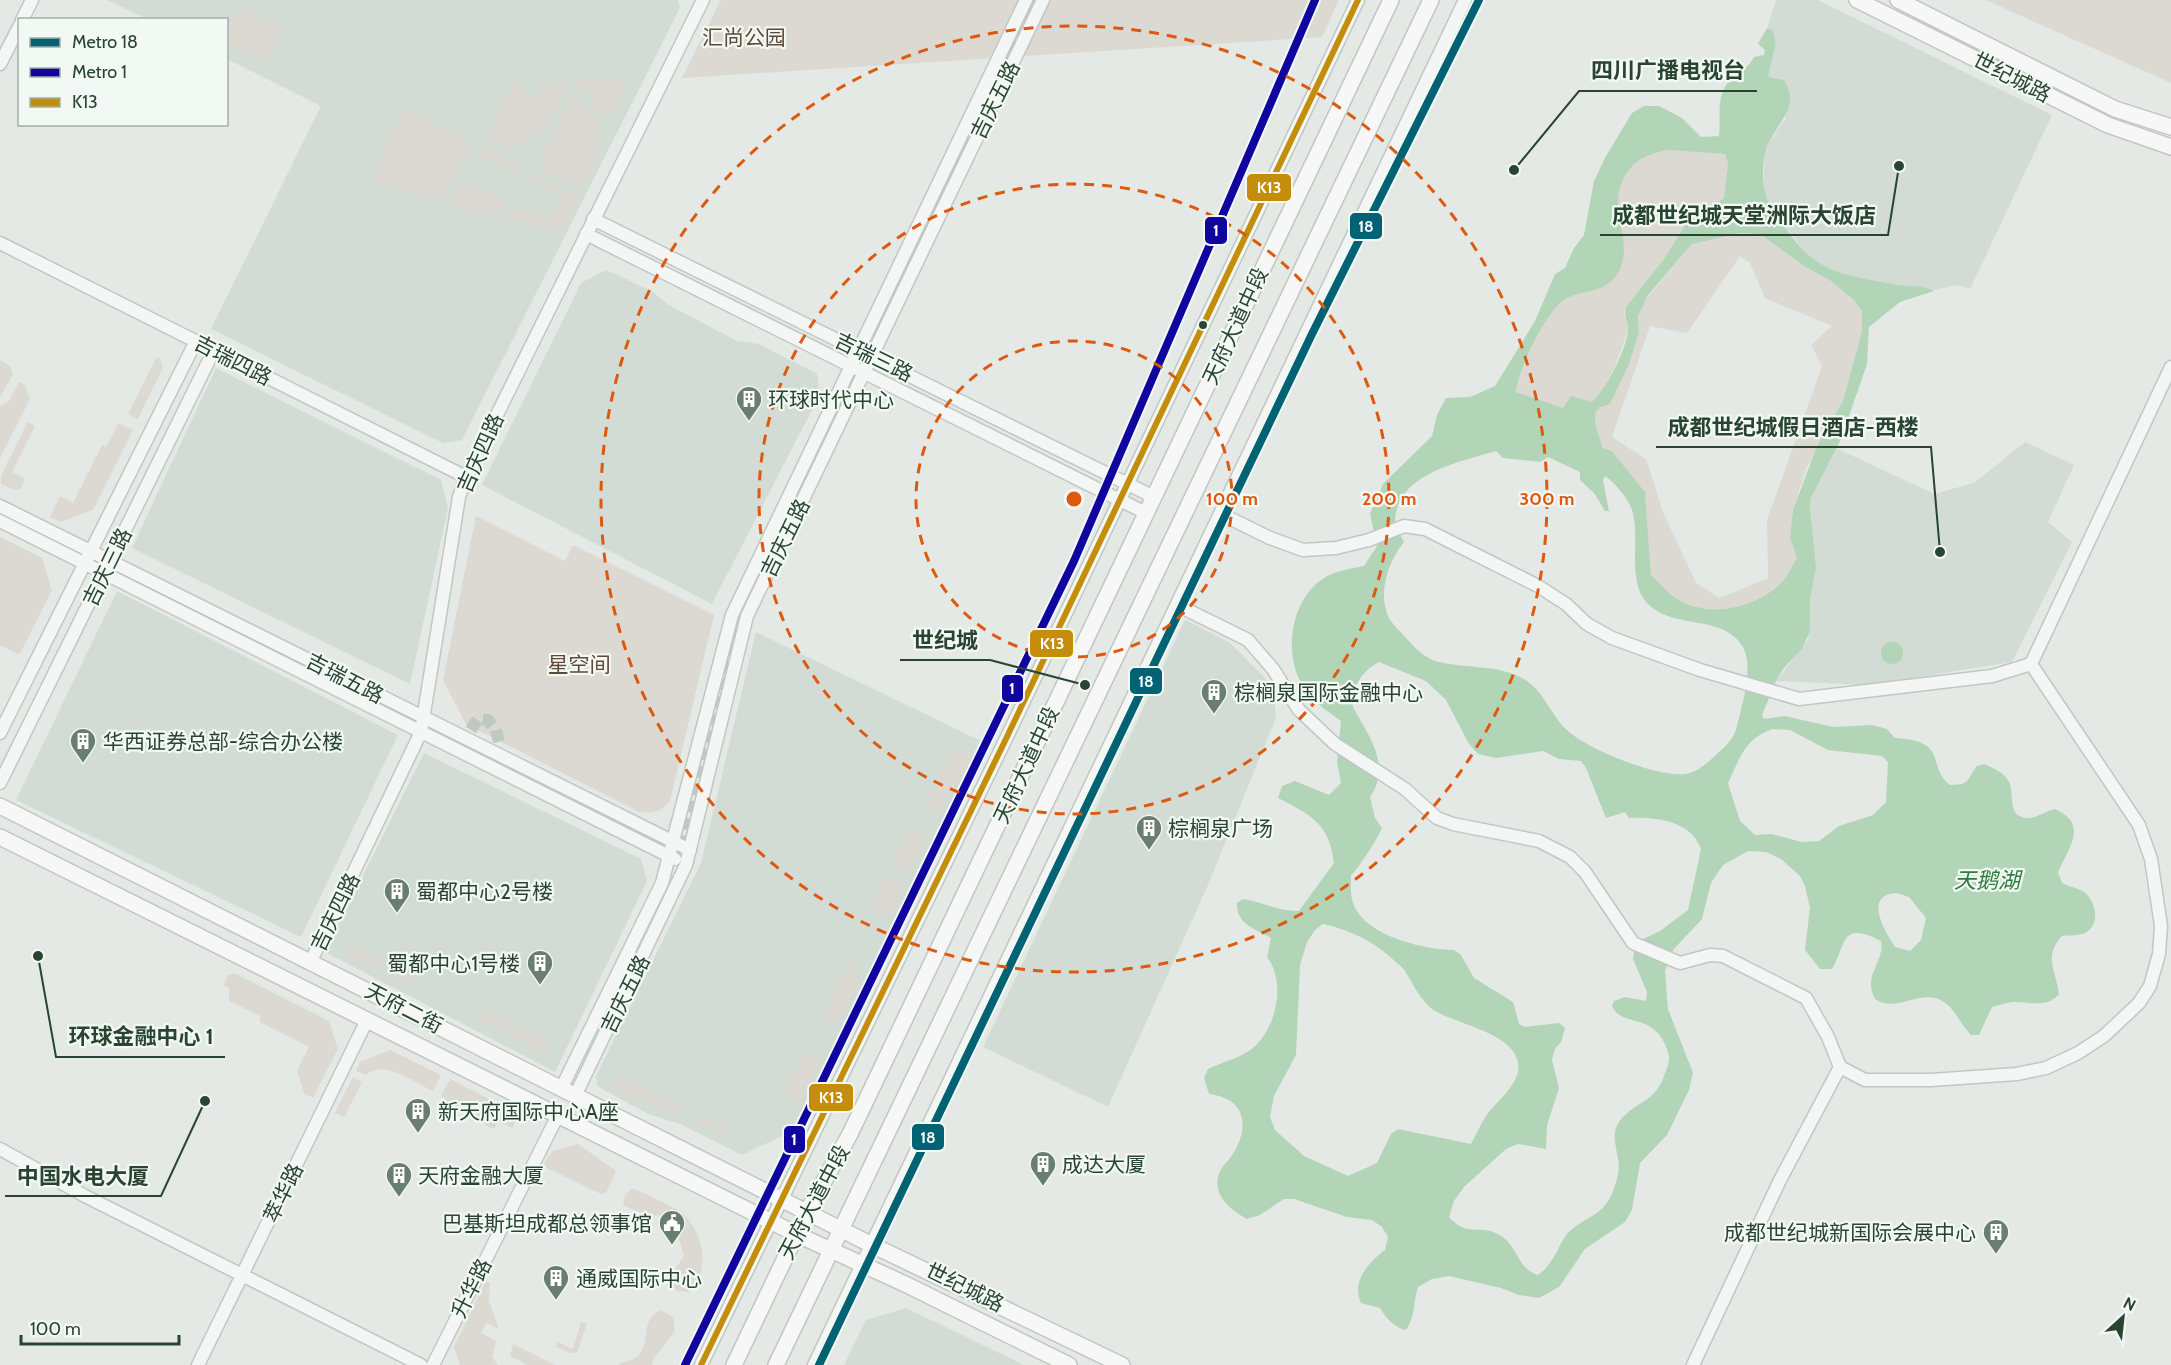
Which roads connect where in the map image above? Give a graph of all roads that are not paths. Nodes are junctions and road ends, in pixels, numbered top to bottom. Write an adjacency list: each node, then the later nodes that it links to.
1 (32, 0): 11 (street)
2 (703, 0): 16 (street, 吉庆四路)
3 (1026, 0): 20 (street, 吉庆五路)
4 (1043, 0): 22 (street, 吉庆五路)
5 (1358, 0): 27 (street)
6 (1390, 0): 28 (main road, 天府大道中段)
7 (1431, 0): 61 (main road, 天府大道中段)
8 (1466, 0): 32 (street)
9 (1857, 0): 15 (main road, 世纪城路)
10 (1898, 0): 14 (main road, 世纪城路)
11 (23, 18)
12 (18, 29): 13 (street)
13 (0, 64)
14 (2171, 127)
15 (2171, 147)
16 (593, 219): 17 (street, 吉庆四路); 20 (street, 吉瑞三路)
17 (586, 234): 23 (street, 吉瑞三路); 26 (street, 吉庆四路)
18 (0, 243): 19 (street, 吉瑞四路)
19 (196, 341): 21 (street, 吉瑞四路); 34 (street, 吉庆三路)
20 (859, 349): 22 (street, 吉瑞三路); 23 (street, 吉庆五路)
21 (214, 350): 26 (street, 吉瑞四路); 35 (street, 吉庆三路)
22 (873, 356): 25 (street, 吉庆五路); 27 (street, 吉瑞三路)
23 (851, 366): 25 (street, 吉瑞三路); 46 (street, 吉庆五路)
24 (2171, 367): 39 (street)
25 (865, 373): 29 (street, 吉瑞三路); 48 (street, 吉庆五路)
26 (466, 477): 40 (street, 吉庆四路)
27 (1128, 484): 28 (street, 吉瑞三路); 29 (street)
28 (1154, 497): 31 (main road, 天府大道中段)
29 (1120, 500): 31 (street, 吉瑞三路); 58 (street)
30 (0, 506): 34 (street, 吉瑞五路)
31 (1146, 513): 59 (main road, 天府大道中段)
32 (1221, 514): 38 (street); 39 (street)
33 (0, 521): 36 (street, 吉瑞五路)
34 (90, 551): 35 (street, 吉瑞五路); 36 (street, 吉庆三路)
35 (110, 561): 37 (street, 吉庆三路); 40 (street, 吉瑞五路)
36 (84, 564): 37 (street, 吉瑞五路); 41 (street, 吉庆三路)
37 (104, 573): 42 (street, 吉瑞五路); 43 (street, 吉庆三路)
38 (1177, 605): 54 (street); 63 (street)
39 (2031, 664): 54 (street)
40 (423, 717): 42 (street, 吉庆四路); 46 (street, 吉瑞五路)
41 (0, 732)
42 (421, 732): 49 (street, 吉瑞五路); 52 (street, 吉庆四路)
43 (0, 783)
44 (0, 806): 52 (main road, 天府二街)
45 (0, 837): 50 (main road, 天府二街)
46 (673, 842): 48 (street, 吉瑞五路); 49 (street, 吉庆五路)
47 (0, 848): 50 (main road)
48 (690, 850): 51 (street, 吉庆五路)
49 (670, 857): 51 (street, 吉瑞五路); 55 (street, 吉庆五路)
50 (42, 858): 53 (main road, 天府二街)
51 (686, 865): 55 (street, 吉庆五路)
52 (311, 962): 55 (main road, 天府二街)
53 (367, 1020): 56 (main road, 天府二街); 66 (street, 萃华路)
54 (1840, 1067): 76 (street)
55 (569, 1091): 58 (main road, 天府二街)
56 (558, 1115): 60 (main road, 天府二街); 69 (street, 升华路)
57 (0, 1149): 66 (street)
58 (782, 1197): 59 (main road, 天府二街); 60 (street)
59 (808, 1210): 61 (main road, 世纪城路); 62 (main road, 天府大道中段)
60 (770, 1222): 62 (main road, 天府二街); 70 (street)
61 (842, 1228): 63 (main road, 世纪城路); 64 (main road, 天府大道中段)
62 (796, 1234): 64 (main road, 世纪城路); 71 (main road, 天府大道中段)
63 (872, 1245): 65 (street); 75 (main road, 世纪城路)
64 (831, 1251): 65 (main road, 世纪城路); 72 (main road, 天府大道中段)
65 (862, 1265): 73 (street); 74 (main road, 世纪城路)
66 (242, 1276): 67 (street, 萃华路); 68 (street)
67 (198, 1365)
68 (421, 1365)
69 (433, 1365)
70 (702, 1365)
71 (734, 1365)
72 (776, 1365)
73 (814, 1365)
74 (1069, 1365)
75 (1122, 1365)
76 (1693, 1365)

